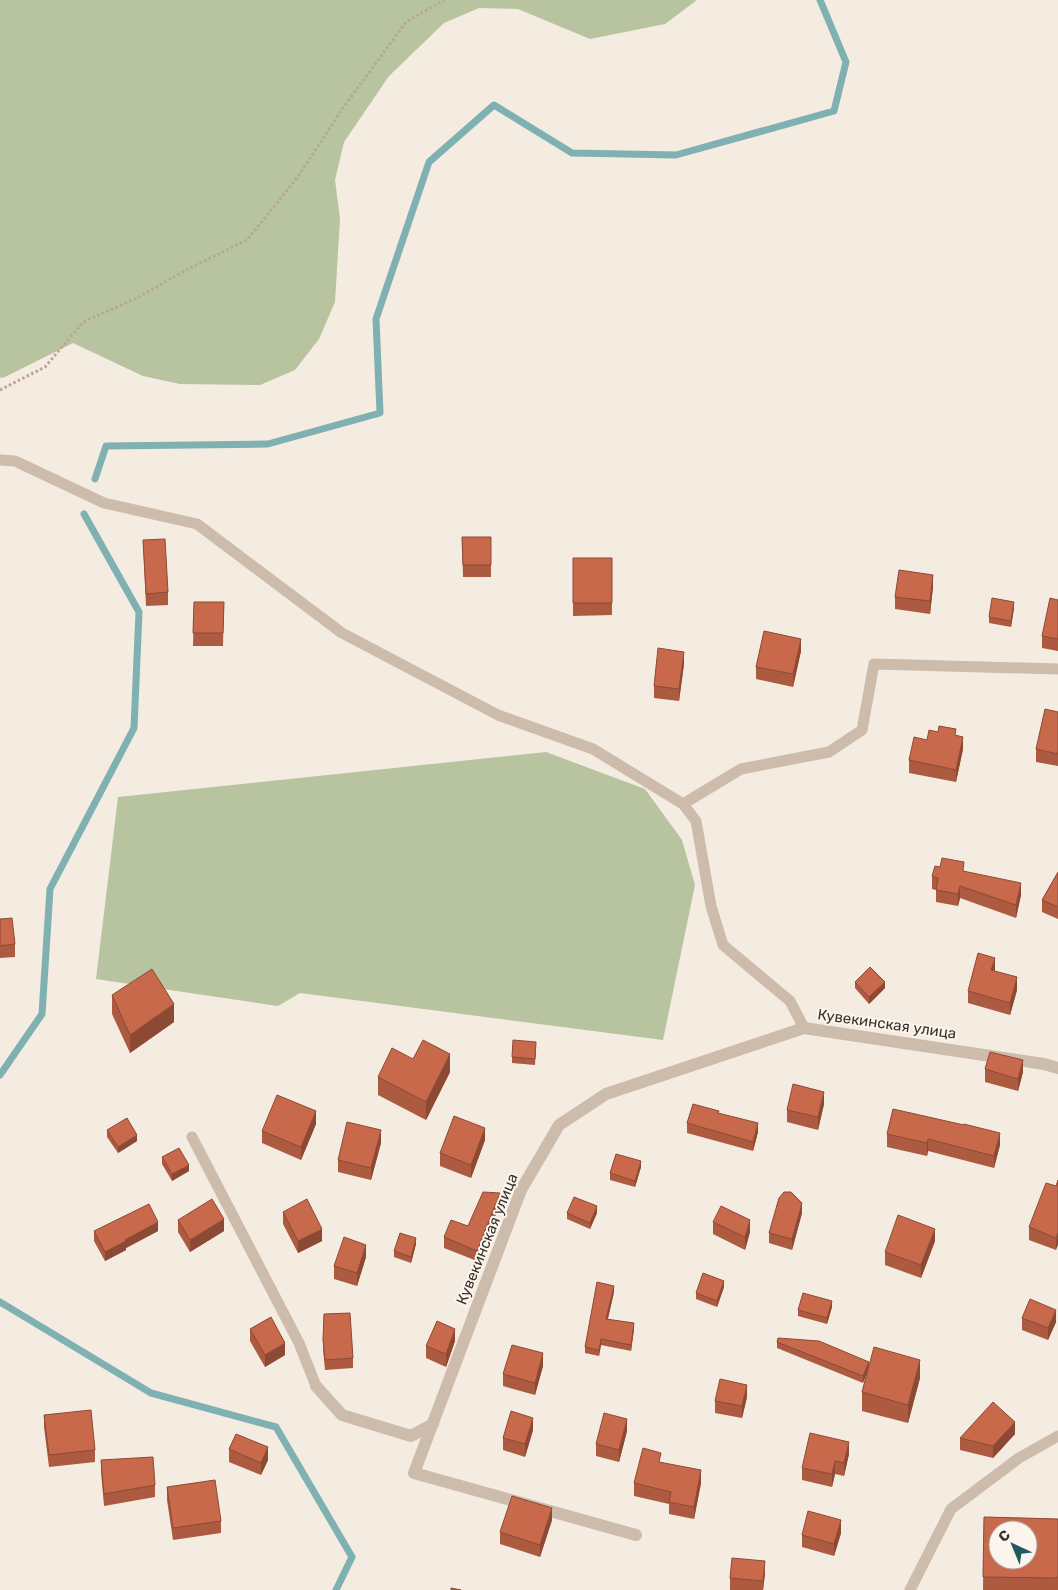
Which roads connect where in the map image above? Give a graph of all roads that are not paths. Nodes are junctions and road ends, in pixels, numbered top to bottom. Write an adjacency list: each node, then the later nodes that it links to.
1 (0, 460): 3 (lane)
2 (1058, 669): 3 (lane)
3 (683, 804): 4 (lane)
4 (804, 1028): 5 (street, Кувекинская улица); 8 (street, Кувекинская улица)
5 (1058, 1068)
6 (192, 1137): 7 (lane)
7 (316, 1386): 8 (street)
8 (433, 1424): 10 (street, Кувекинская улица)
9 (1058, 1436): 11 (lane)
10 (636, 1535)
11 (910, 1590)

